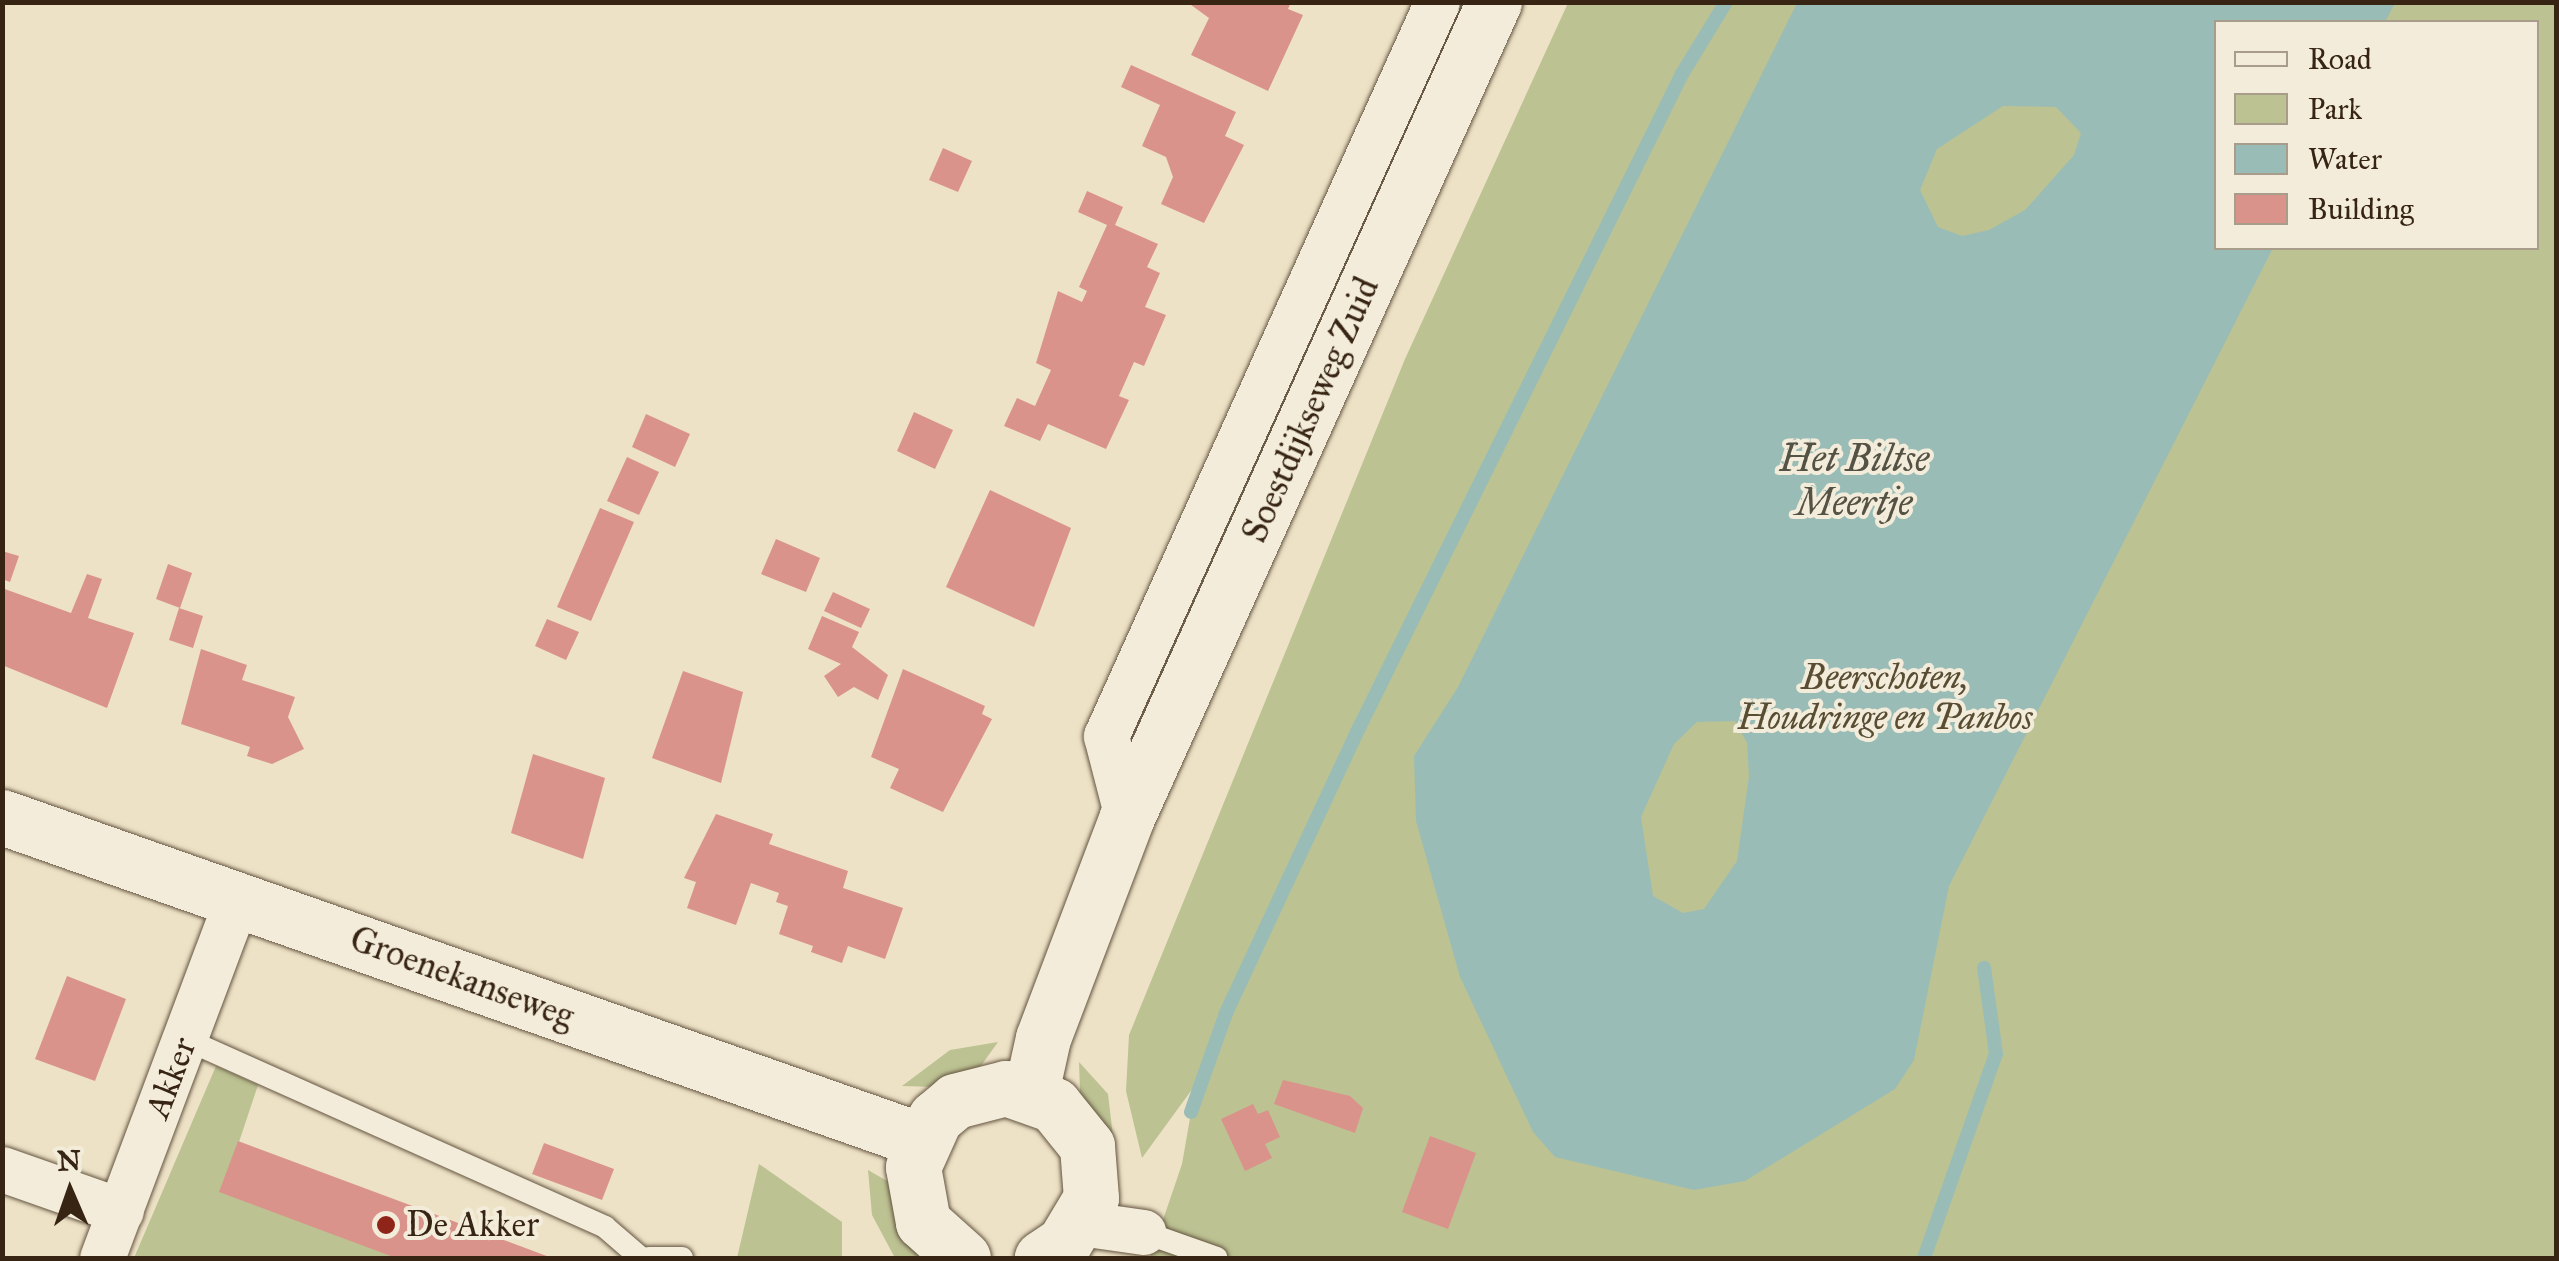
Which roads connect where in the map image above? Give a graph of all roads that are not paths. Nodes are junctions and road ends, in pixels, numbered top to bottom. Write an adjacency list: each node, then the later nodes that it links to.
1 (1437, 2): 3 (street, Soestdijkseweg Zuid)
2 (1494, 2): 3 (main road, Soestdijkseweg Zuid)
3 (1128, 817): 7 (main road, Soestdijkseweg Zuid)
4 (2, 818): 5 (main road, Groenekanseweg)
5 (237, 898): 6 (street, Akker); 8 (main road, Groenekanseweg)
6 (185, 1039): 10 (street, Akker); 14 (lane)
7 (1031, 1092): 8 (main road); 12 (main road)
8 (920, 1140): 17 (main road)
9 (2, 1169): 10 (street)
10 (120, 1211): 13 (street, Akker)
11 (1143, 1232): 12 (street); 18 (lane)
12 (1061, 1241)
13 (102, 1258)
14 (641, 1258)
15 (649, 1258): 16 (lane)
16 (682, 1258)
17 (962, 1258)
18 (1217, 1258)

